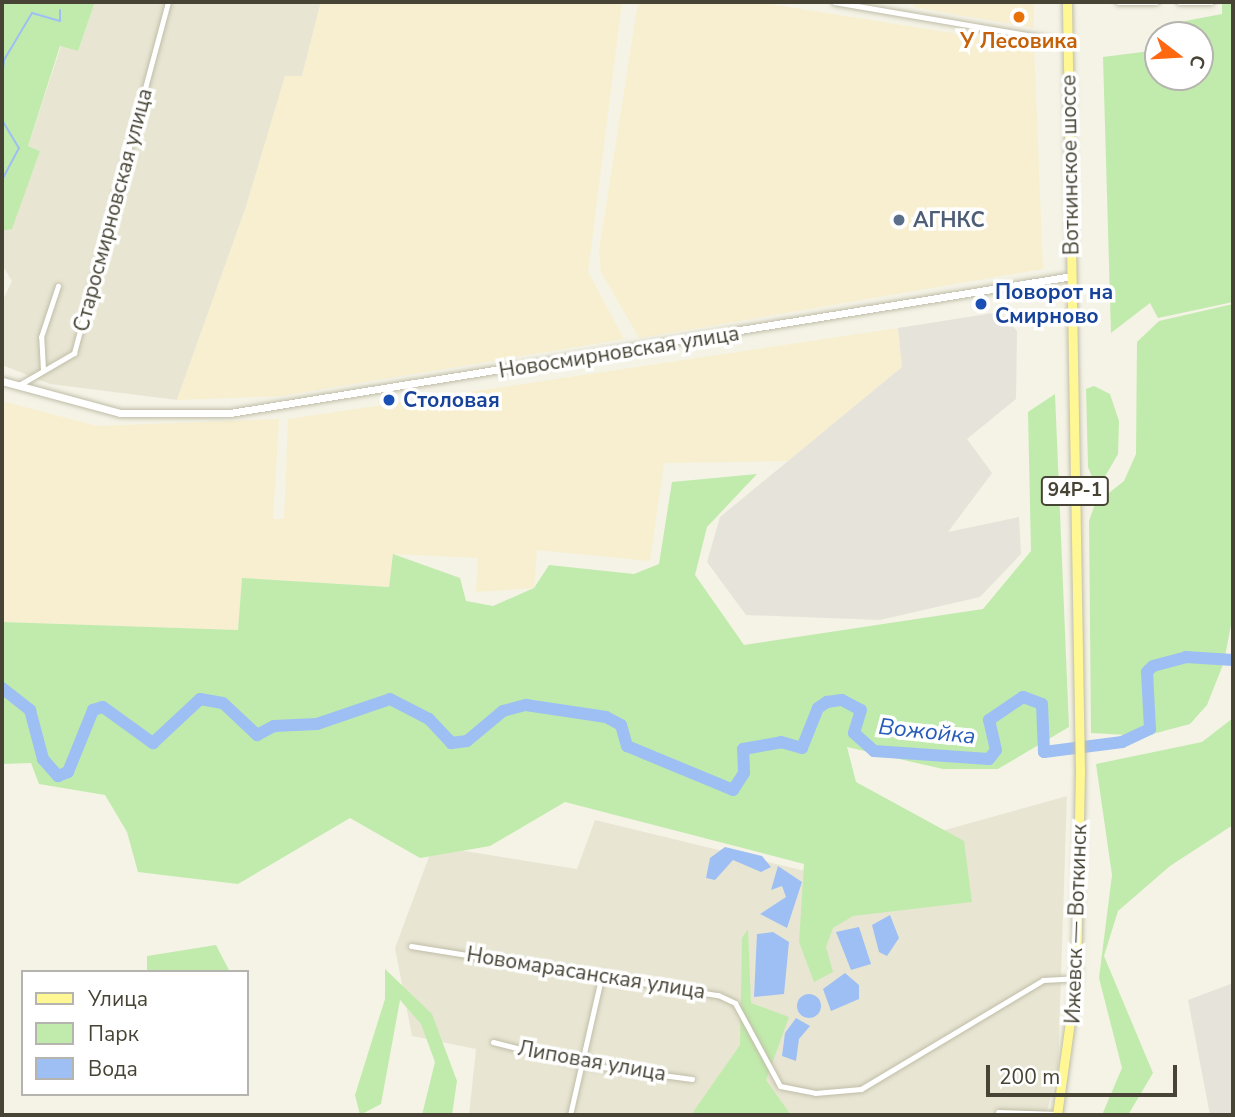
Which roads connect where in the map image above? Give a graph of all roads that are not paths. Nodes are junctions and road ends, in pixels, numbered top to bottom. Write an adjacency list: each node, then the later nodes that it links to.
1 (168, 2): 11 (street, Старосмирновская улица)
2 (834, 2): 8 (street)
3 (1067, 2): 8 (main road, Воткинское шоссе)
4 (1118, 2): 5 (street)
5 (1156, 2)
6 (1179, 2): 7 (street)
7 (1211, 2)
8 (1068, 41): 9 (main road, Воткинское шоссе)
9 (1072, 276): 13 (street, Новосмирновская улица); 14 (main road, Воткинское шоссе / 94Р-1)
10 (58, 286): 11 (street)
11 (43, 370): 13 (street, Старосмирновская улица)
12 (2, 381): 13 (street, Новосмирновская улица)
13 (17, 387)
14 (1080, 773): 17 (main road, Ижевск — Воткинск / 94Р-1)
15 (411, 946): 16 (street, Новомарасанская улица)
16 (602, 975): 17 (street, Новомарасанская улица); 19 (street)
17 (1076, 978): 23 (main road, Ижевск — Воткинск / 94Р-1)
18 (493, 1042): 19 (street, Липовая улица)
19 (580, 1064): 20 (street, Липовая улица); 22 (street)
20 (692, 1079)
21 (998, 1112): 23 (street)
22 (570, 1115)
23 (1058, 1115)

